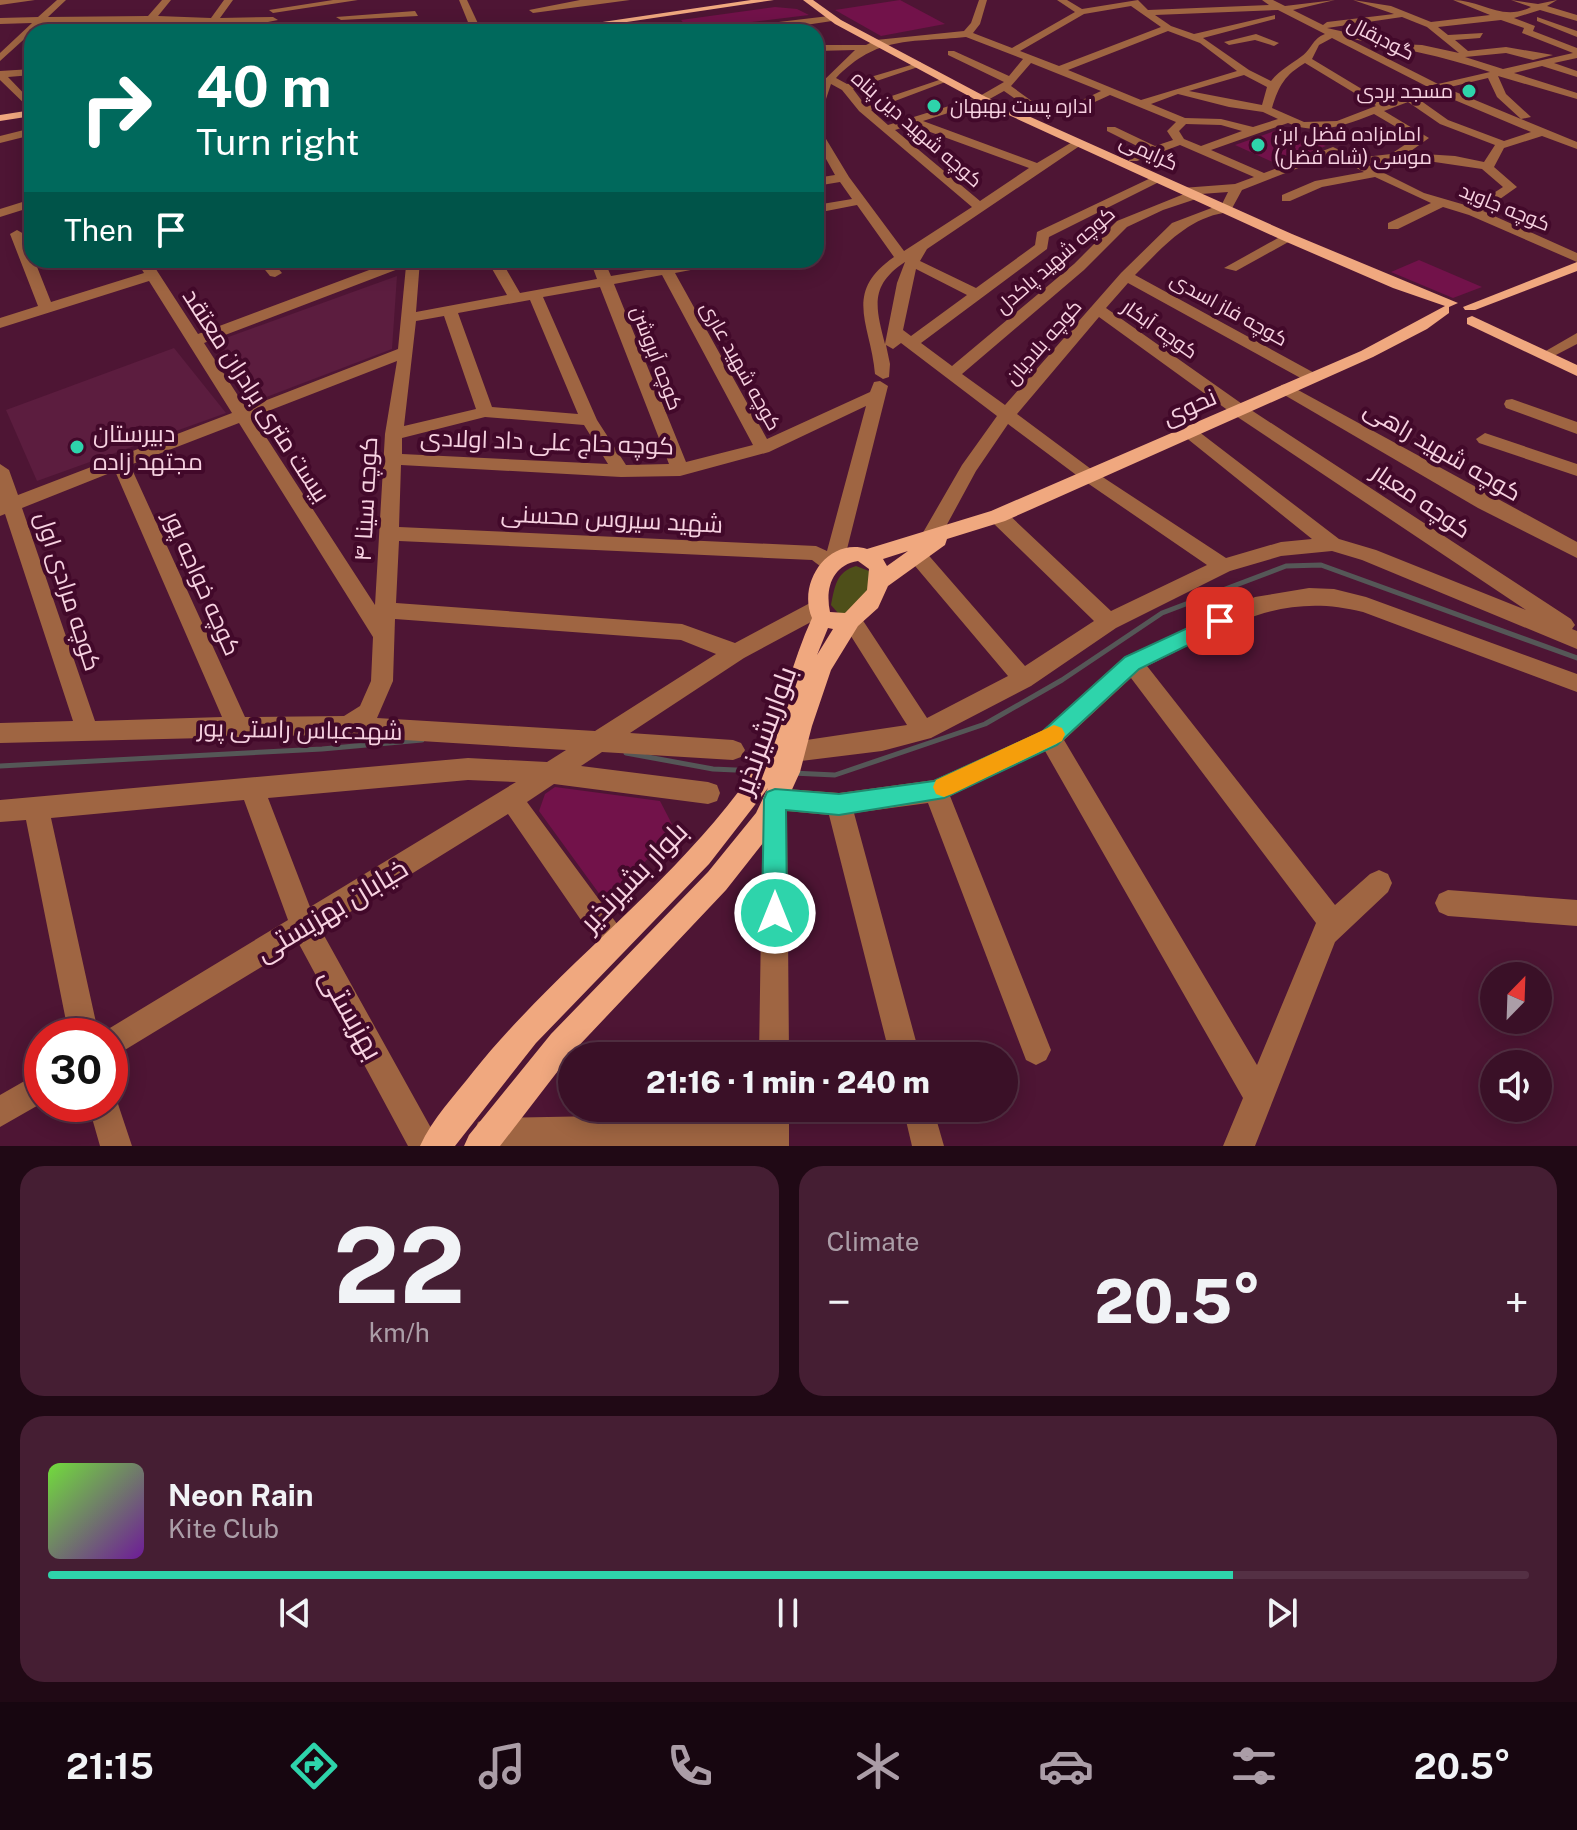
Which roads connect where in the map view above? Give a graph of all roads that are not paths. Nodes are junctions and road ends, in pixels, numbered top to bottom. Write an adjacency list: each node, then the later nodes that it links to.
1 (31, 0): 19 (street)
2 (62, 0): 36 (street)
3 (167, 0): 35 (street)
4 (229, 0): 40 (street)
5 (356, 0): 23 (street); 28 (street)
6 (463, 0): 45 (street)
7 (591, 0): 8 (street); 24 (street)
8 (627, 0): 34 (street)
9 (807, 0): 38 (main road); 38 (main road)
10 (983, 0): 52 (street)
11 (1061, 0): 26 (street)
12 (1266, 0): 25 (street, گودبقال)
13 (1331, 0): 25 (street)
14 (1357, 0): 31 (street)
15 (1457, 0): 32 (street)
16 (1515, 0): 22 (street)
17 (1553, 0): 22 (street)
18 (773, 1): 34 (main road); 47 (main road)
19 (0, 2)
20 (1133, 2): 26 (street); 27 (street)
21 (394, 7): 28 (street)
22 (1540, 7): 30 (street); 33 (street)
23 (274, 10): 40 (street)
24 (533, 10)
25 (1288, 10): 27 (street); 50 (street, گودبقال); 57 (street)
26 (1081, 12): 63 (street)
27 (1150, 12): 51 (street)
28 (344, 14): 29 (street); 44 (street)
29 (415, 14)
30 (1525, 14): 32 (street); 54 (street)
31 (1404, 15): 49 (street); 50 (street)
32 (1496, 16): 49 (street); 65 (street)
33 (1576, 17)
34 (648, 18): 46 (main road)
35 (151, 19): 36 (street); 37 (street); 42 (street)
36 (40, 20): 39 (street); 41 (street)
37 (178, 20): 40 (street); 43 (street)
38 (834, 20): 48 (street); 60 (main road, گرایمی)
39 (0, 21)
40 (213, 21)
41 (36, 24)
42 (145, 24)
43 (177, 24)
44 (343, 24)
45 (474, 24)
46 (602, 24)
47 (644, 24)
48 (793, 24)
49 (1430, 25): 58 (street)
50 (1319, 26): 53 (street, گودبقال)
51 (1168, 28): 57 (street); 77 (street)
52 (967, 34): 60 (street); 63 (street)
53 (1334, 34): 67 (street); 72 (street); 88 (street, گودبقال)
54 (1577, 34)
55 (24, 35): 69 (street)
56 (1480, 35): 58 (street)
57 (1195, 37): 61 (street)
58 (1446, 38): 66 (street)
59 (1274, 43): 61 (street)
60 (870, 45): 62 (street); 70 (street); 75 (main road, گرایمی)
61 (1209, 45): 79 (street)
62 (824, 48)
63 (1012, 52): 71 (street)
64 (951, 53): 86 (street)
65 (1577, 53): 68 (street)
66 (1466, 54): 67 (street); 68 (street)
67 (1454, 57): 82 (street)
68 (1561, 57): 74 (street); 76 (street)
69 (0, 58)
70 (849, 59): 73 (street); 84 (street)
71 (1029, 59): 77 (street); 86 (street)
72 (1306, 59): 87 (street); 98 (street)
73 (824, 60)
74 (1577, 63)
75 (917, 64): 83 (main road, گرایمی); 89 (street)
76 (1546, 64): 81 (street); 82 (street)
77 (1059, 70): 90 (street)
78 (24, 72): 80 (street)
79 (1245, 72): 87 (street); 91 (street)
80 (0, 74): 95 (street)
81 (1577, 74)
82 (1495, 76): 88 (street); 92 (street); 97 (street); 110 (street)
83 (944, 79): 94 (main road, گرایمی); 99 (street)
84 (824, 83)
85 (824, 84): 89 (street, کوچه شهید دین پناه)
86 (1008, 84): 94 (street); 104 (street)
87 (1273, 86): 100 (street)
88 (1438, 87): 93 (street); 110 (street, گودبقال)
89 (846, 88): 99 (street, کوچه شهید دین پناه)
90 (1111, 90): 96 (street); 103 (street)
91 (1178, 91): 96 (street); 100 (street)
92 (1577, 96)
93 (1408, 97): 98 (street); 108 (street)
94 (982, 99): 104 (main road, گرایمی); 106 (street)
95 (24, 101)
96 (1140, 104): 107 (street)
97 (1577, 107)
98 (1378, 108): 109 (street); 113 (street)
99 (863, 109): 111 (street, کوچه شهید دین پناه)
100 (1266, 109): 105 (street)
101 (24, 111): 102 (main road)
102 (0, 115)
103 (1083, 115)
104 (1021, 117): 119 (main road, گرایمی)
105 (1285, 120): 109 (street); 114 (street)
106 (912, 121): 111 (street); 128 (street)
107 (1183, 121): 114 (street); 118 (street)
108 (1444, 122): 113 (street); 120 (street)
109 (1332, 124): 124 (street)
110 (1540, 128): 117 (street); 120 (street)
111 (886, 129): 141 (street, کوچه شهید دین پناه)
112 (1111, 129): 122 (street)
113 (1409, 130): 125 (street)
114 (1254, 131): 123 (street)
115 (24, 133): 116 (street)
116 (0, 140)
117 (1574, 140)
118 (1180, 141): 122 (street); 123 (street)
119 (1078, 143): 128 (street); 133 (main road, گرایمی)
120 (1502, 144): 129 (street)
121 (824, 145): 132 (street)
122 (1154, 150): 126 (street)
123 (1200, 150): 131 (street)
124 (1333, 151): 127 (street, کوچه جاوید); 131 (street, کوچه شهید پاکدل)
125 (1396, 156): 127 (street); 129 (street)
126 (1133, 158)
127 (1352, 162): 130 (street, کوچه جاوید)
128 (1037, 167): 141 (street)
129 (1488, 167): 145 (street)
130 (1373, 174): 137 (street); 139 (street, کوچه جاوید)
131 (1263, 177): 135 (street, کوچه شهید پاکدل)
132 (843, 178): 134 (street); 138 (street)
133 (1159, 179): 136 (main road, گرایمی); 167 (street)
134 (824, 181)
135 (1237, 188): 136 (street, کوچه شهید پاکدل); 144 (street)
136 (1190, 193): 144 (main road, گرایمی); 187 (street, کوچه شهید پاکدل)
137 (1286, 198)
138 (859, 201): 143 (street); 151 (street)
139 (1441, 203): 145 (street, کوچه جاوید); 146 (street)
140 (24, 204): 142 (street)
141 (980, 207): 151 (street)
142 (2, 208)
143 (824, 208)
144 (1222, 208): 148 (main road, گرایمی); 165 (street, کوچه بلادیان)
145 (1474, 212): 150 (street, کوچه جاوید)
146 (1393, 226)
147 (17, 234): 149 (street)
148 (1287, 237): 163 (street); 170 (main road, گرایمی)
149 (24, 252)
150 (1577, 258)
151 (907, 260): 167 (street); 178 (street); 186 (street)
152 (1577, 266): 174 (main road)
153 (30, 268): 171 (street)
154 (145, 268): 171 (street)
155 (148, 268): 180 (street, بیست متری برادران معتقد)
156 (271, 268): 164 (street)
157 (390, 268): 180 (street)
158 (411, 268): 175 (street, کوچه سینا ۴)
159 (499, 268): 169 (street)
160 (600, 268): 166 (street, کوچه آبروشن)
161 (657, 268): 166 (street)
162 (665, 268): 201 (street, کوچه شهید عاری)
163 (1231, 268)
164 (275, 273)
165 (1126, 276): 172 (street, کوچه بلادیان); 188 (street, کوچه فاز اسدی)
166 (606, 282): 168 (street); 205 (street, کوچه آبروشن)
167 (977, 294): 181 (street)
168 (535, 295): 169 (street); 196 (street)
169 (516, 299): 173 (street)
170 (1446, 307): 174 (main road, گرایمی); 177 (main road, نحوی)
171 (46, 308): 176 (street)
172 (1097, 309): 192 (street, کوچه آبکار); 194 (street, کوچه بلادیان)
173 (450, 311): 175 (street); 193 (street)
174 (1471, 316): 177 (main road); 183 (main road); 185 (main road)
175 (409, 318): 182 (street, کوچه سینا ۴)
176 (0, 323)
177 (1422, 326): 188 (main road, نحوی)
178 (896, 332): 181 (street); 186 (street)
179 (1577, 338): 183 (street)
180 (195, 341): 195 (street, بیست متری برادران معتقد)
181 (911, 343): 187 (street)
182 (406, 352): 195 (street); 199 (street, کوچه سینا ۴)
183 (1552, 352): 184 (main road)
184 (1577, 364)
185 (1577, 371)
186 (883, 374): 190 (street)
187 (952, 374): 194 (street)
188 (1312, 378): 189 (main road, نحوی)
189 (1287, 389): 192 (main road, نحوی); 215 (street, کوچه شهید راهی)
190 (877, 395): 201 (street, کوچه حاج علی داد اولادی); 210 (street)
191 (1512, 404): 197 (street)
192 (1239, 410): 198 (main road, نحوی); 226 (street, کوچه معیار)
193 (485, 412): 196 (street); 199 (street)
194 (1007, 414): 208 (street); 213 (street, کوچه بلادیان)
195 (242, 415): 203 (street); 225 (street, بیست متری برادران معتقد)
196 (589, 420): 207 (street)
197 (1577, 428)
198 (1188, 432): 208 (main road, نحوی); 214 (street)
199 (394, 434): 202 (street, کوچه سینا ۴)
200 (1485, 439): 206 (street)
201 (763, 448): 205 (street, کوچه حاج علی داد اولادی)
202 (393, 459): 207 (street, کوچه حاج علی داد اولادی); 212 (street, کوچه سینا ۴)
203 (120, 462): 209 (street); 232 (street, کوچه خواجه پور)
204 (0, 470): 209 (street, کوچه مرادی اول)
205 (680, 470): 207 (street, کوچه حاج علی داد اولادی)
206 (1577, 470)
207 (621, 471)
208 (1089, 476): 211 (main road, نحوی); 219 (street)
209 (6, 507): 234 (street, کوچه مرادی اول)
210 (847, 515): 216 (street); 218 (street)
211 (998, 516): 213 (main road, نحوی); 224 (street)
212 (387, 533): 218 (street, شهید سیروس محسنی); 221 (street, کوچه سینا ۴)
213 (939, 535): 216 (main road, نحوی); 217 (main road)
214 (1332, 544): 219 (street); 226 (street)
215 (1577, 551)
216 (865, 555): 218 (main road); 220 (main road)
217 (917, 555): 220 (main road); 230 (street)
218 (833, 563): 222 (main road)
219 (1223, 566): 224 (street)
220 (881, 581): 223 (main road)
221 (386, 610): 225 (street, کوچه سینا ۴); 228 (street)
222 (820, 614): 223 (main road); 227 (main road, بلوار بشیرنذیر); 228 (street)
223 (851, 620): 227 (main road, بلواربشیرنذیر); 235 (street)
224 (1109, 622): 230 (street)
225 (384, 636): 233 (street, کوچه سینا ۴)
226 (1577, 637)
227 (822, 646): 240 (main road, بلواربشیرنذیر); 255 (main road, بلوار بشیرنذیر)
228 (736, 652): 238 (street)
229 (1132, 663): 231 (street); 237 (street); 254 (street)
230 (1023, 679): 235 (street)
231 (1577, 683)
232 (237, 725): 233 (street, شهدعباس راستی پور); 234 (street, شهدعباس راستی پور)
233 (346, 727): 238 (street, شهدعباس راستی پور)
234 (87, 730): 236 (street, شهدعباس راستی پور)
235 (923, 731): 240 (street)
236 (0, 733)
237 (1050, 738): 243 (street); 262 (street)
238 (601, 740): 239 (street, شهدعباس راستی پور); 241 (street, خیابان بهزیستی)
239 (733, 750)
240 (793, 752): 246 (main road, بلواربشیرنذیر)
241 (551, 773): 242 (street); 244 (street); 245 (street, خیابان بهزیستی)
242 (252, 788): 248 (street); 253 (street, بهزیستی)
243 (936, 791): 247 (street); 260 (street)
244 (708, 793)
245 (511, 799): 253 (street, خیابان بهزیستی); 255 (street)
246 (775, 799): 247 (street); 258 (street); 267 (main road, بلواربشیرنذیر)
247 (839, 804): 259 (street)
248 (36, 807): 249 (street); 256 (street)
249 (0, 811)
250 (1379, 883): 254 (street)
251 (1448, 903): 252 (street)
252 (1577, 913)
253 (303, 925): 257 (street, خیابان بهزیستی); 269 (street, بهزیستی)
254 (1334, 925): 262 (street)
255 (613, 942): 270 (main road, بلوار بشیرنذیر)
256 (80, 1018)
257 (128, 1033)
258 (774, 1042)
259 (901, 1042)
260 (1036, 1050)
261 (24, 1097): 263 (street)
262 (1259, 1097): 272 (street)
263 (0, 1112)
264 (109, 1122): 268 (street)
265 (922, 1122): 271 (street)
266 (774, 1127): 267 (street)
267 (484, 1139)
268 (116, 1146)
269 (425, 1146)
270 (436, 1146)
271 (928, 1146)
272 (1239, 1146)

